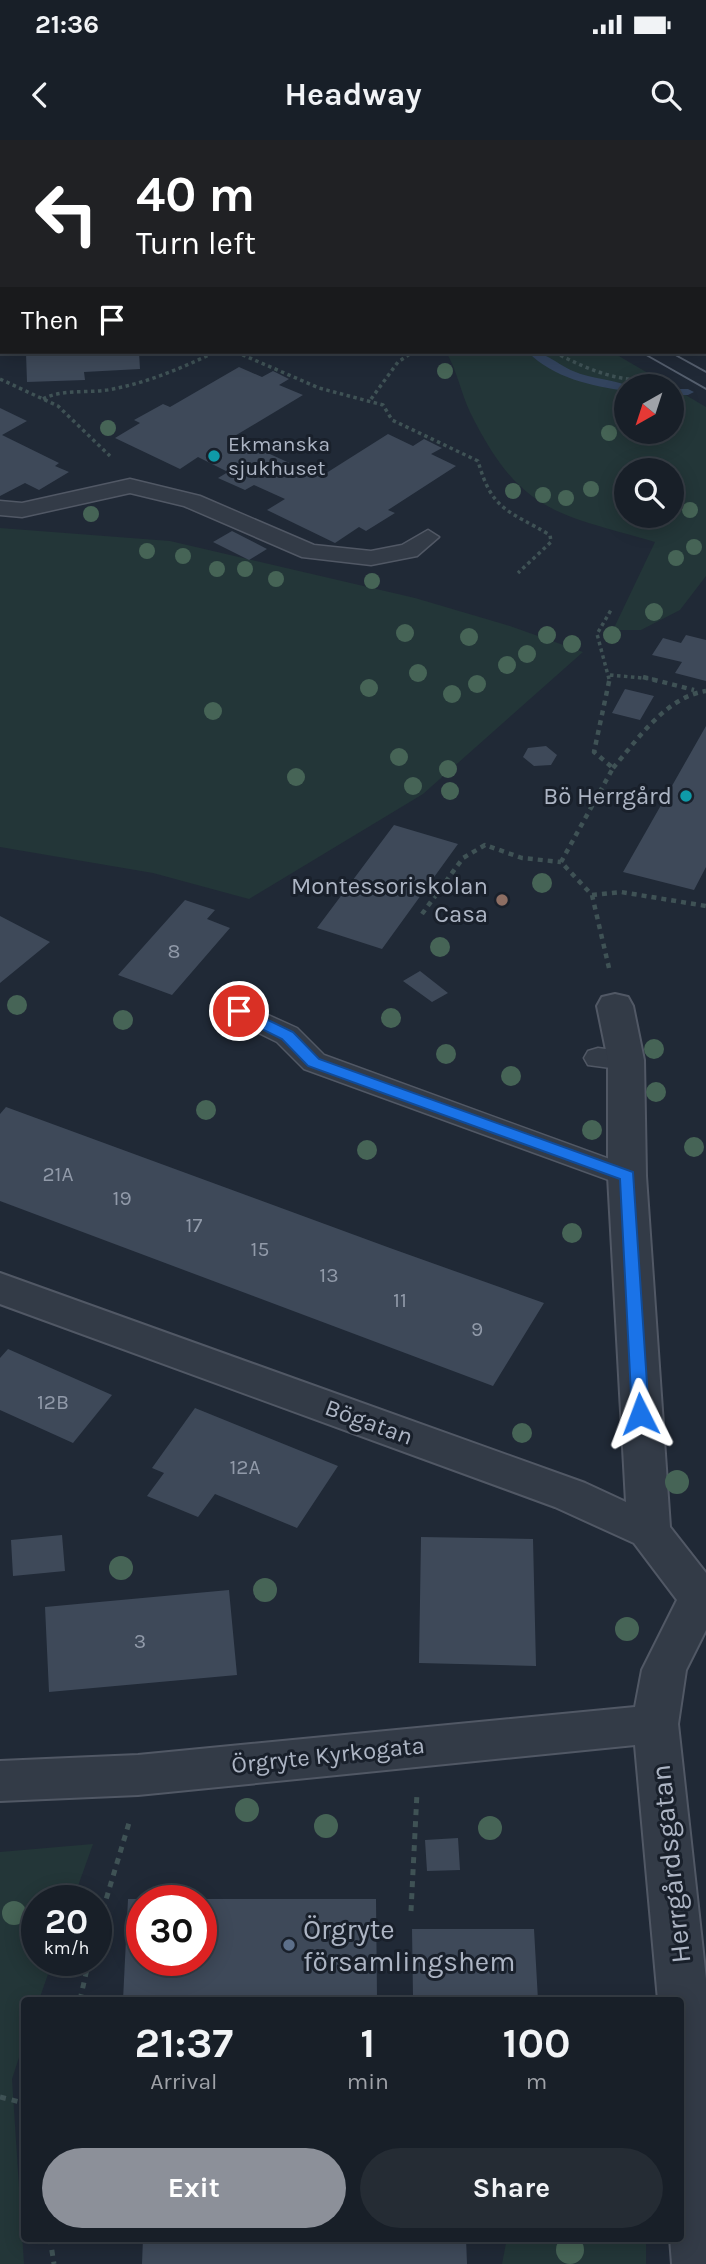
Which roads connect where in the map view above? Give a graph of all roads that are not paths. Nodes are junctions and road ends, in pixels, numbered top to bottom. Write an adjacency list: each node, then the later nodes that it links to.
1 (0, 508): 2 (lane)
2 (428, 537)
3 (615, 1006): 5 (street)
4 (239, 1011): 5 (lane)
5 (628, 1176): 7 (street)
6 (0, 1288): 7 (street, Bögatan)
7 (649, 1531): 8 (street, Bögatan)
8 (703, 1600): 9 (street, Herrgårdsgatan)
9 (655, 1724): 10 (street, Örgryte Kyrkogata); 11 (street, Herrgårdsgatan)
10 (0, 1781)
11 (683, 1997)
12 (684, 2020): 13 (street, Herrgårdsgatan)
13 (698, 2264)

